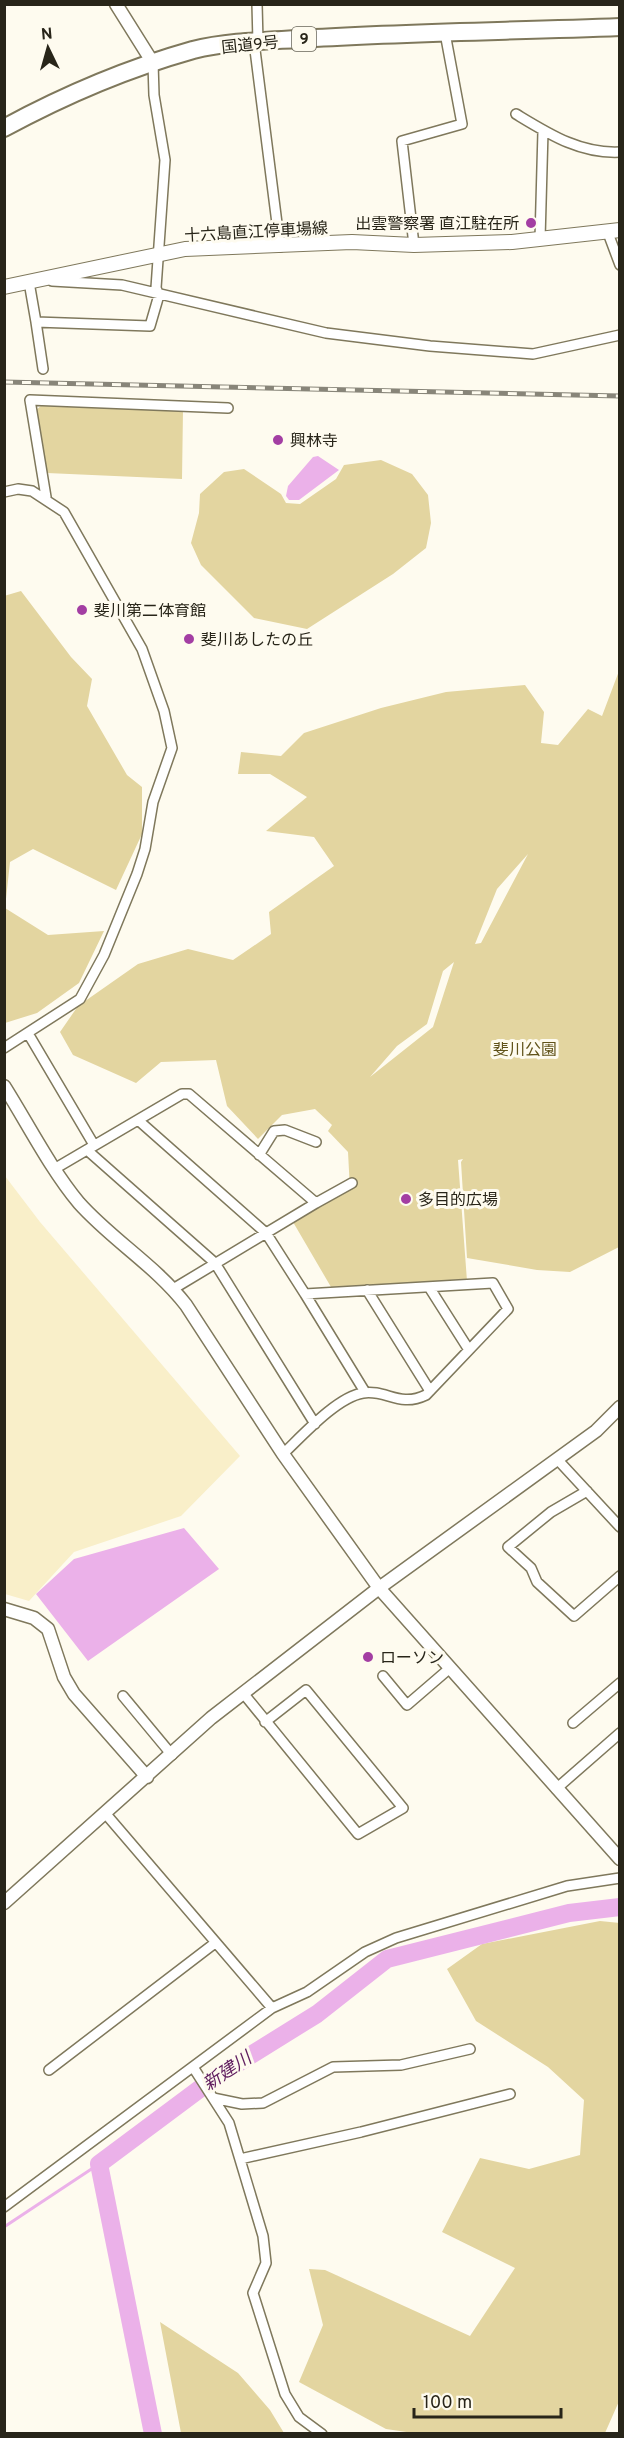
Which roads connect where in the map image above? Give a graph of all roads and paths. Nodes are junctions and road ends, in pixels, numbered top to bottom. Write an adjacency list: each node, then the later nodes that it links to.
1 (116, 4): 6 (street)
2 (257, 4): 5 (street)
3 (620, 27): 4 (highway, 国道9号 / 9)
4 (445, 33): 5 (highway, 国道9号 / 9); 13 (street)
5 (256, 42): 6 (highway, 国道9号 / 9); 14 (street)
6 (153, 63): 8 (highway, 国道9号 / 9); 15 (street)
7 (516, 114): 9 (street)
8 (4, 128)
9 (543, 131): 10 (street); 12 (street)
10 (620, 152)
11 (614, 232): 12 (main road, 十六島直江停車場線); 16 (street)
12 (540, 239): 13 (main road, 十六島直江停車場線)
13 (414, 245): 14 (main road, 十六島直江停車場線)
14 (280, 247): 15 (main road, 十六島直江停車場線)
15 (158, 256): 17 (main road, 十六島直江停車場線); 19 (street)
16 (620, 265)
17 (35, 281): 18 (main road, 十六島直江停車場線); 19 (street); 20 (street)
18 (4, 287)
19 (159, 295): 20 (street); 21 (street)
20 (36, 322): 22 (street)
21 (620, 335)
22 (43, 369)
23 (228, 408): 25 (street)
24 (4, 492): 25 (street)
25 (46, 497): 26 (street)
26 (29, 1035): 27 (street); 31 (street)
27 (4, 1048)
28 (4, 1086): 33 (street)
29 (138, 1120): 31 (street); 32 (street); 36 (street)
30 (316, 1142): 32 (street)
31 (90, 1148): 33 (street); 37 (street)
32 (259, 1155): 35 (street)
33 (56, 1168): 39 (street)
34 (352, 1183): 35 (street)
35 (316, 1203): 36 (street)
36 (266, 1233): 37 (street); 41 (street)
37 (215, 1263): 39 (street); 46 (street)
38 (429, 1287): 40 (street); 42 (street); 42 (street)
39 (173, 1289): 47 (street)
40 (367, 1290): 41 (street); 43 (street)
41 (304, 1294): 44 (street)
42 (469, 1350): 43 (street)
43 (430, 1391): 44 (street)
44 (365, 1392): 46 (street)
45 (620, 1407): 48 (street)
46 (315, 1424): 47 (street)
47 (283, 1454): 52 (street)
48 (557, 1459): 49 (street); 52 (street)
49 (587, 1491): 50 (street); 51 (street)
50 (620, 1527)
51 (620, 1576)
52 (379, 1588): 54 (street); 57 (street)
53 (4, 1609): 63 (street)
54 (450, 1668): 55 (street); 64 (street)
55 (383, 1676)
56 (620, 1683): 60 (street)
57 (243, 1694): 59 (street); 62 (street)
58 (123, 1696): 62 (street)
59 (265, 1722): 59 (street)
60 (573, 1723)
61 (620, 1733): 64 (street)
62 (172, 1755): 63 (street)
63 (147, 1777): 65 (street)
64 (556, 1789): 66 (street)
65 (105, 1814): 68 (street); 69 (street)
66 (620, 1859)
67 (620, 1878): 70 (street)
68 (4, 1903)
69 (215, 1943): 70 (street); 73 (street)
70 (272, 2008): 72 (street)
71 (470, 2049): 75 (street)
72 (193, 2067): 75 (street); 77 (street)
73 (49, 2070)
74 (510, 2094): 76 (street)
75 (213, 2098): 76 (street)
76 (240, 2159): 78 (street)
77 (4, 2207)
78 (322, 2433)

